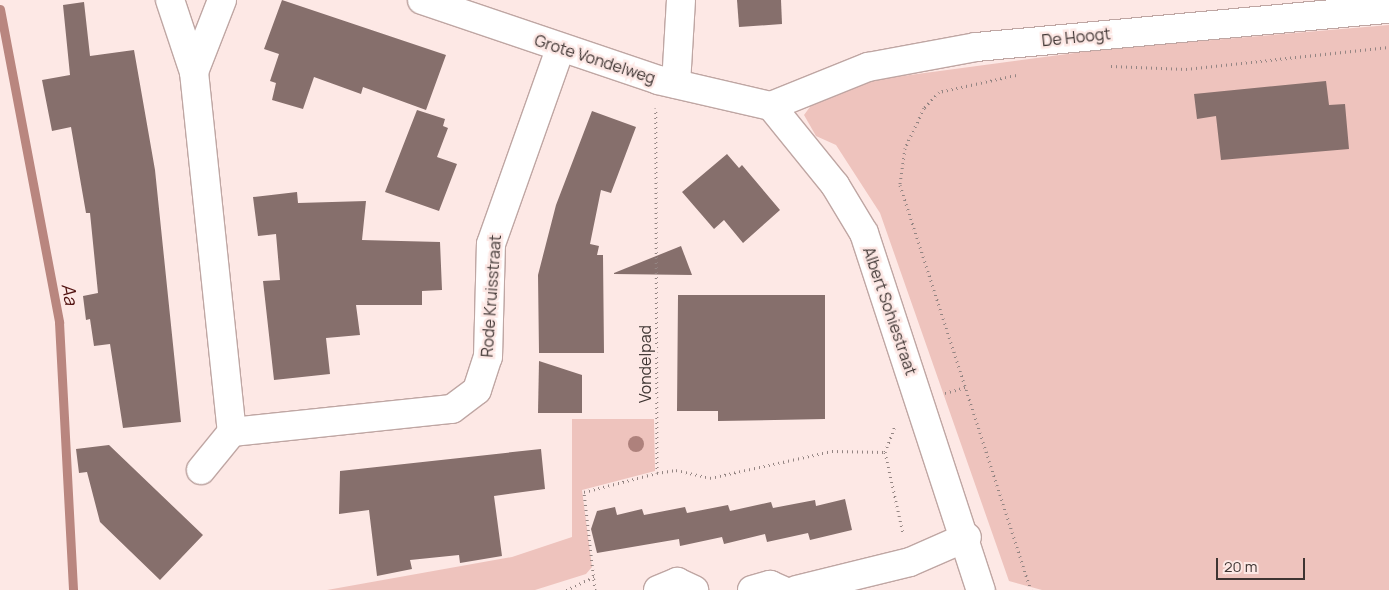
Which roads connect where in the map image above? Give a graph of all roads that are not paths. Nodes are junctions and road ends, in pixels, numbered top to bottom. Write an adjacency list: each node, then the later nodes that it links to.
1 (170, 0): 7 (street)
2 (222, 0): 7 (street)
3 (422, 0): 6 (street, Grote Vondelweg)
4 (681, 0): 8 (street)
5 (1389, 9): 9 (street, De Hoogt)
6 (560, 49): 8 (street, Grote Vondelweg); 10 (street, Rode Kruisstraat)
7 (194, 72): 10 (street)
8 (667, 82): 9 (street, Grote Vondelweg)
9 (771, 106): 12 (street, Albert Sohiestraat)
10 (232, 432): 11 (street)
11 (201, 470)
12 (967, 536): 17 (street); 18 (street, Albert Sohiestraat)
13 (658, 590): 14 (street)
14 (694, 590)
15 (752, 590): 16 (street)
16 (782, 590)
17 (796, 590)
18 (981, 590)

